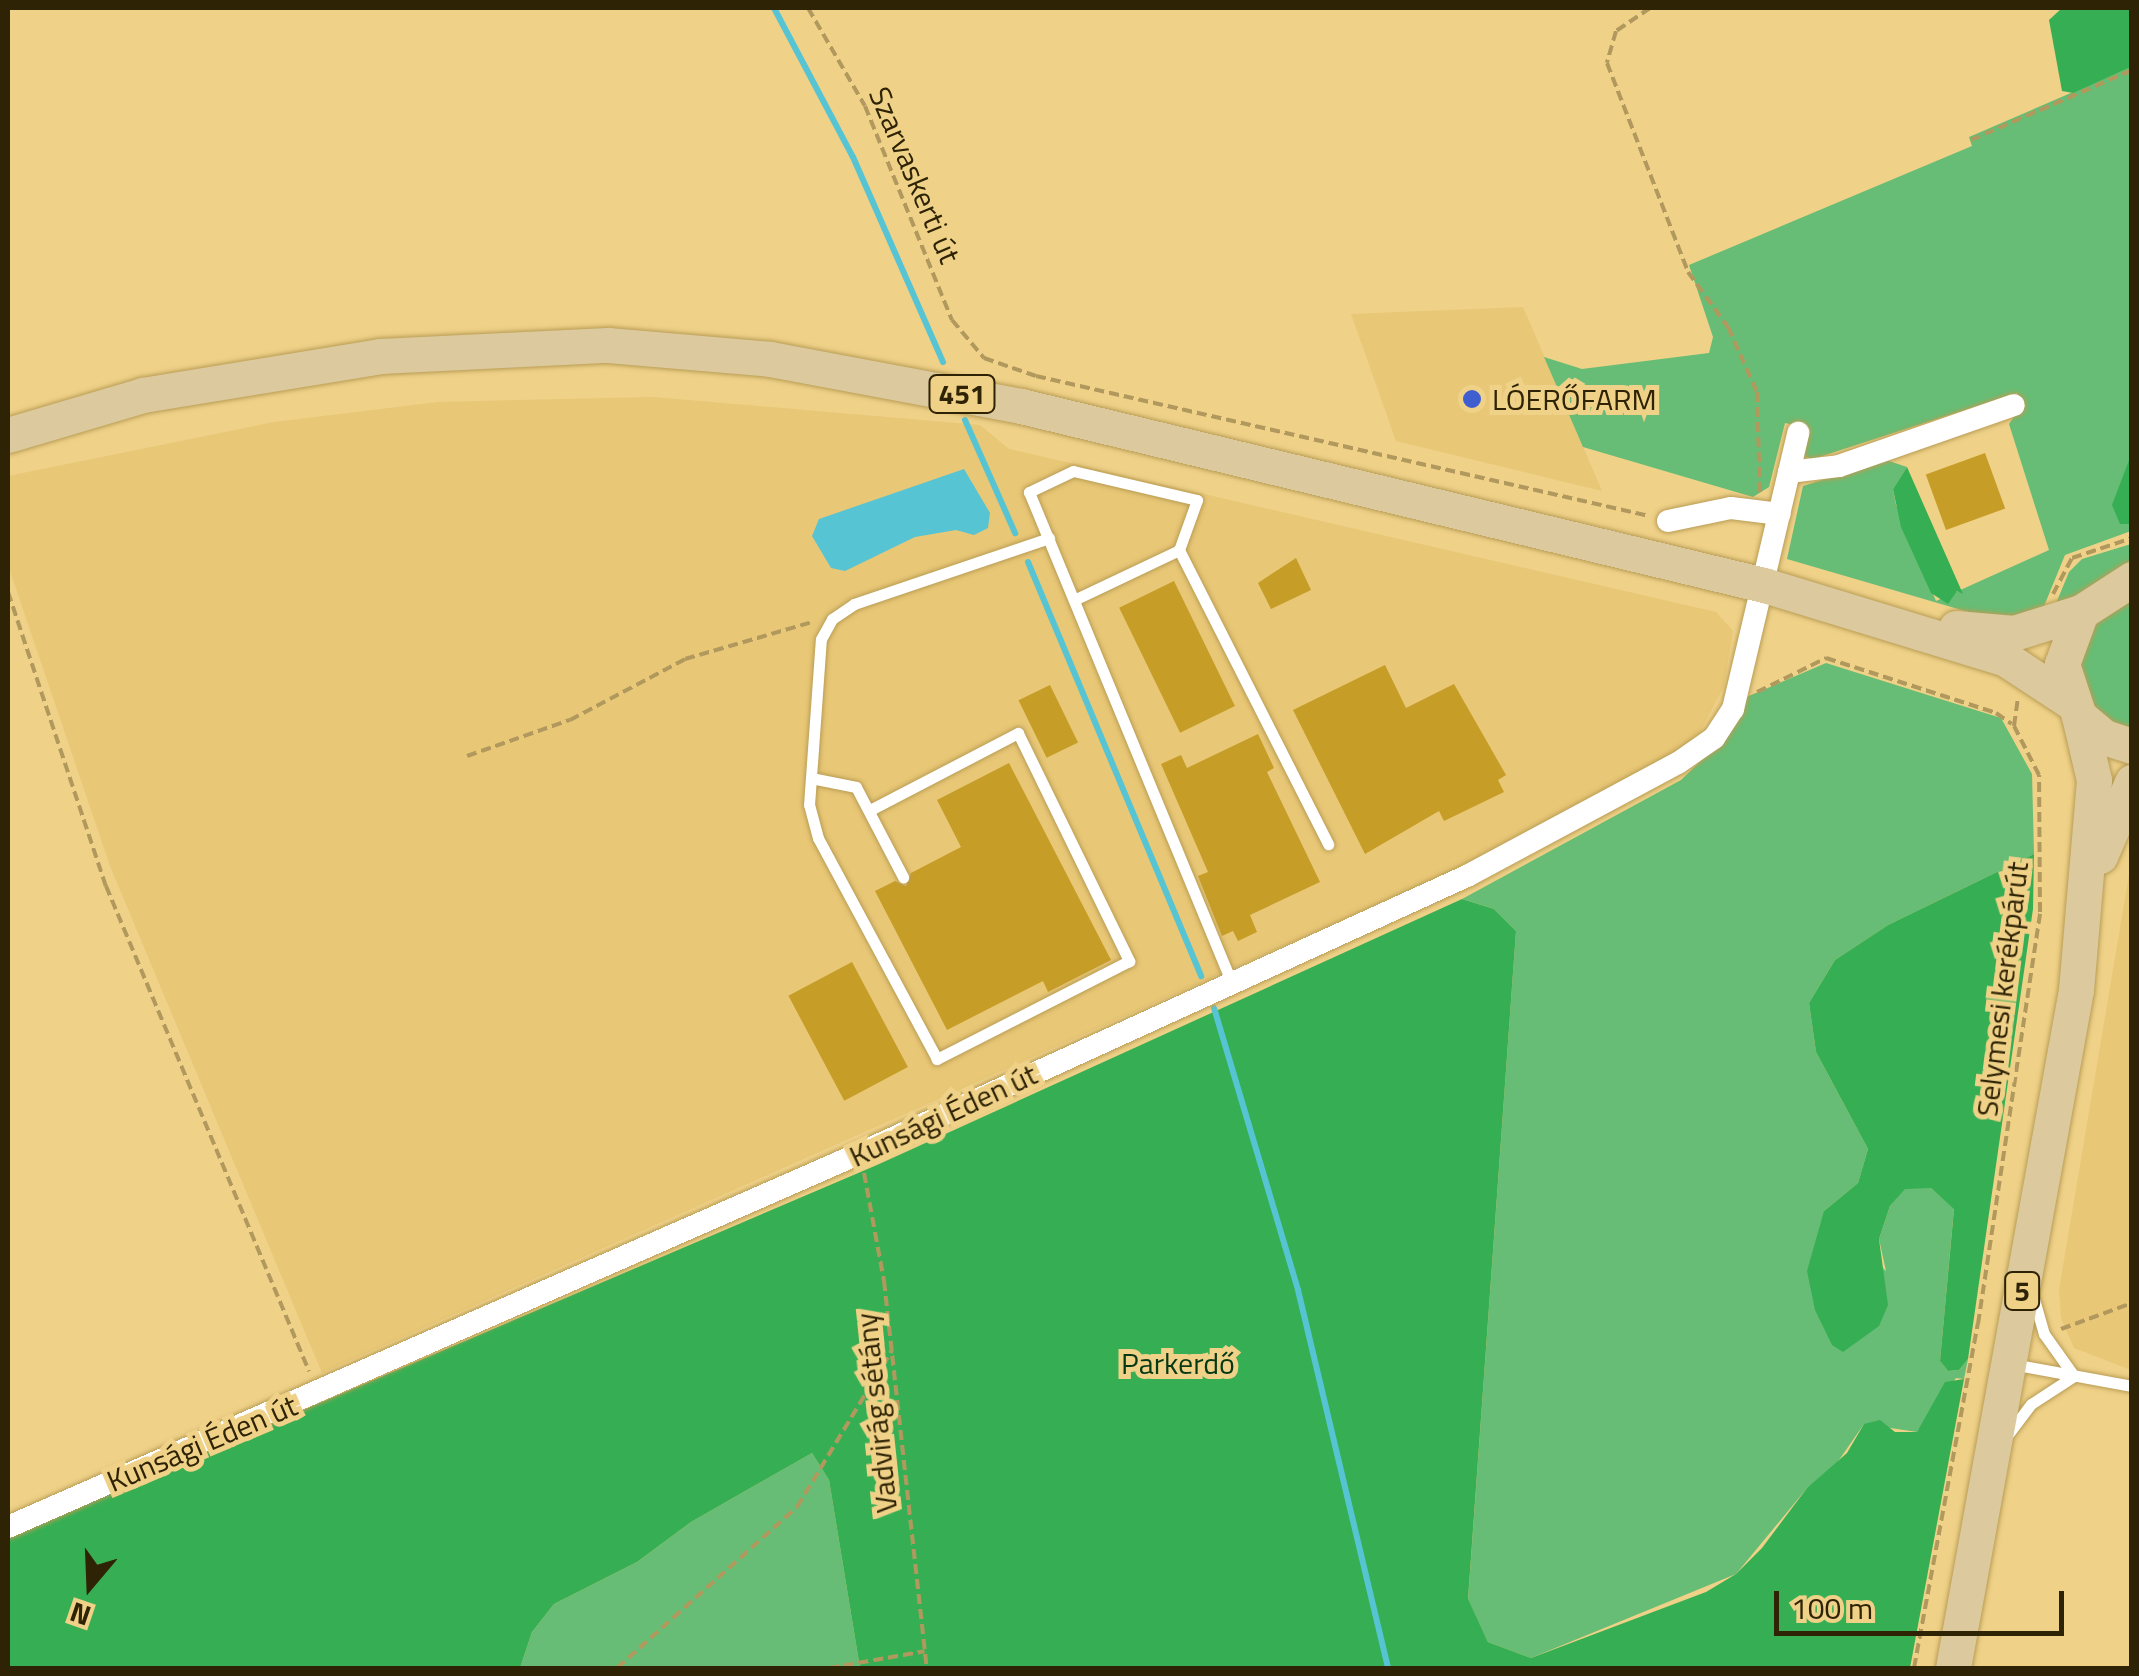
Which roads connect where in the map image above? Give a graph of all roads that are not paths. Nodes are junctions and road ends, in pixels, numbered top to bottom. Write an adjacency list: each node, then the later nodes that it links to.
1 (2014, 405): 4 (street)
2 (1798, 434): 4 (street, Kunsági Éden út)
3 (8, 435): 10 (main road, 451)
4 (1789, 472): 5 (street, Kunsági Éden út)
5 (1770, 512): 6 (street); 10 (street, Kunsági Éden út)
6 (1668, 521)
7 (1049, 538): 8 (lane); 11 (lane); 16 (lane)
8 (1179, 550): 11 (lane); 19 (lane)
9 (2128, 583): 12 (main road)
10 (1764, 585): 13 (main road, 451); 22 (street, Kunsági Éden út)
11 (1076, 599): 22 (lane)
12 (2081, 612): 13 (main road, 451); 14 (main road, 5)
13 (1901, 623): 14 (main road, 451)
14 (2074, 709): 15 (main road); 21 (main road, 5)
15 (2132, 746)
16 (811, 778): 18 (lane); 18 (lane)
17 (2132, 782): 21 (main road, 5)
18 (870, 810): 20 (lane)
19 (1328, 844)
20 (903, 877)
21 (2086, 894): 23 (main road, 5)
22 (1231, 981): 28 (street, Kunsági Éden út)
23 (2030, 1256): 24 (main road, 5); 25 (lane)
24 (2008, 1363): 25 (lane); 27 (main road, 5)
25 (2074, 1376): 26 (lane); 27 (lane)
26 (2132, 1386)
27 (1990, 1461): 29 (main road, 5)
28 (8, 1527)
29 (1953, 1668)

